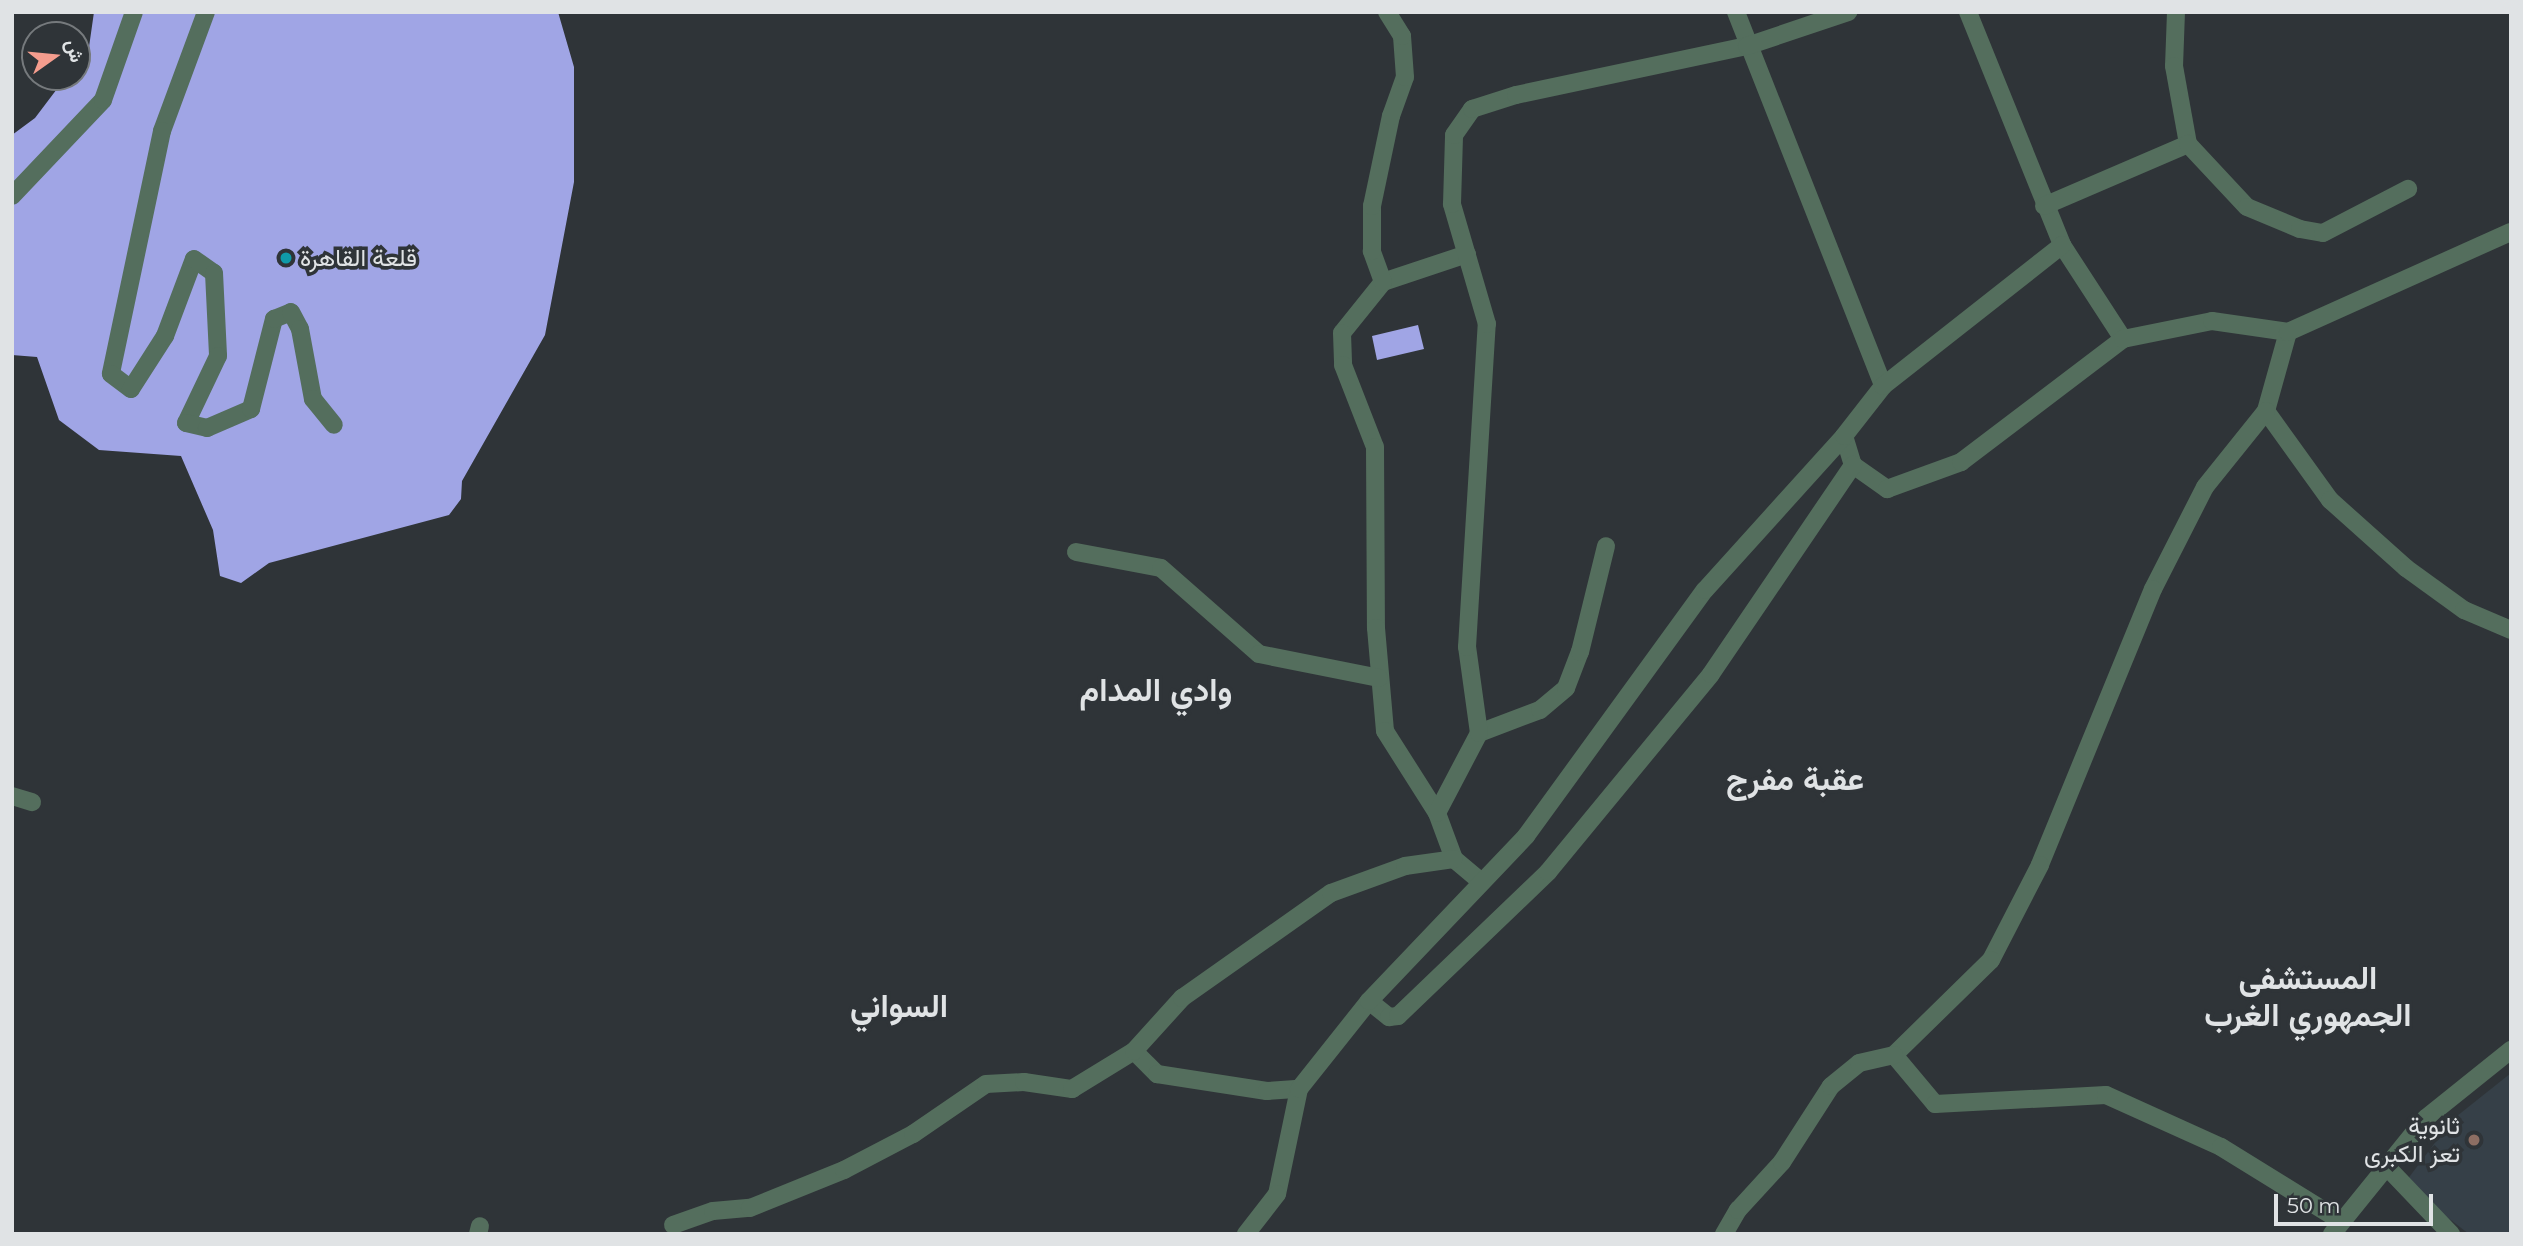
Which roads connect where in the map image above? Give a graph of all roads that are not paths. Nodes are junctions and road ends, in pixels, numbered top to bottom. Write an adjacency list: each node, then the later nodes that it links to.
1 (134, 12): 11 (street)
2 (206, 12): 21 (street)
3 (1387, 12): 16 (street)
4 (1736, 12): 8 (street)
5 (1848, 12): 8 (street)
6 (1968, 12): 12 (street)
7 (2176, 12): 9 (street)
8 (1747, 46): 15 (street); 19 (street)
9 (2188, 144): 10 (street); 12 (street)
10 (2408, 189)
11 (12, 196)
12 (2044, 206): 14 (street)
13 (2511, 232): 17 (street)
14 (2062, 245): 18 (street); 19 (street)
15 (1467, 254): 16 (street); 28 (street)
16 (1383, 282): 27 (street)
17 (2288, 332): 18 (street); 20 (street)
18 (2123, 339): 23 (street)
19 (1883, 386): 22 (street)
20 (2266, 411): 26 (street); 37 (street)
21 (334, 425)
22 (1844, 436): 23 (street); 33 (street)
23 (1853, 465): 34 (street)
24 (1606, 547): 28 (street)
25 (1076, 552): 27 (street)
26 (2511, 630)
27 (1379, 678): 31 (street)
28 (1479, 733): 31 (street)
29 (12, 796): 30 (street)
30 (32, 803)
31 (1437, 813): 32 (street)
32 (1454, 859): 33 (street); 36 (street)
33 (1481, 882): 34 (street)
34 (1369, 1002): 38 (street)
35 (2511, 1050): 39 (street)
36 (1134, 1051): 38 (street); 40 (street)
37 (1894, 1055): 41 (street); 43 (street)
38 (1299, 1089): 42 (street)
39 (2386, 1166): 41 (street); 44 (street)
40 (673, 1225)
41 (2336, 1228)
42 (1247, 1234)
43 (1724, 1234)
44 (2451, 1234)

